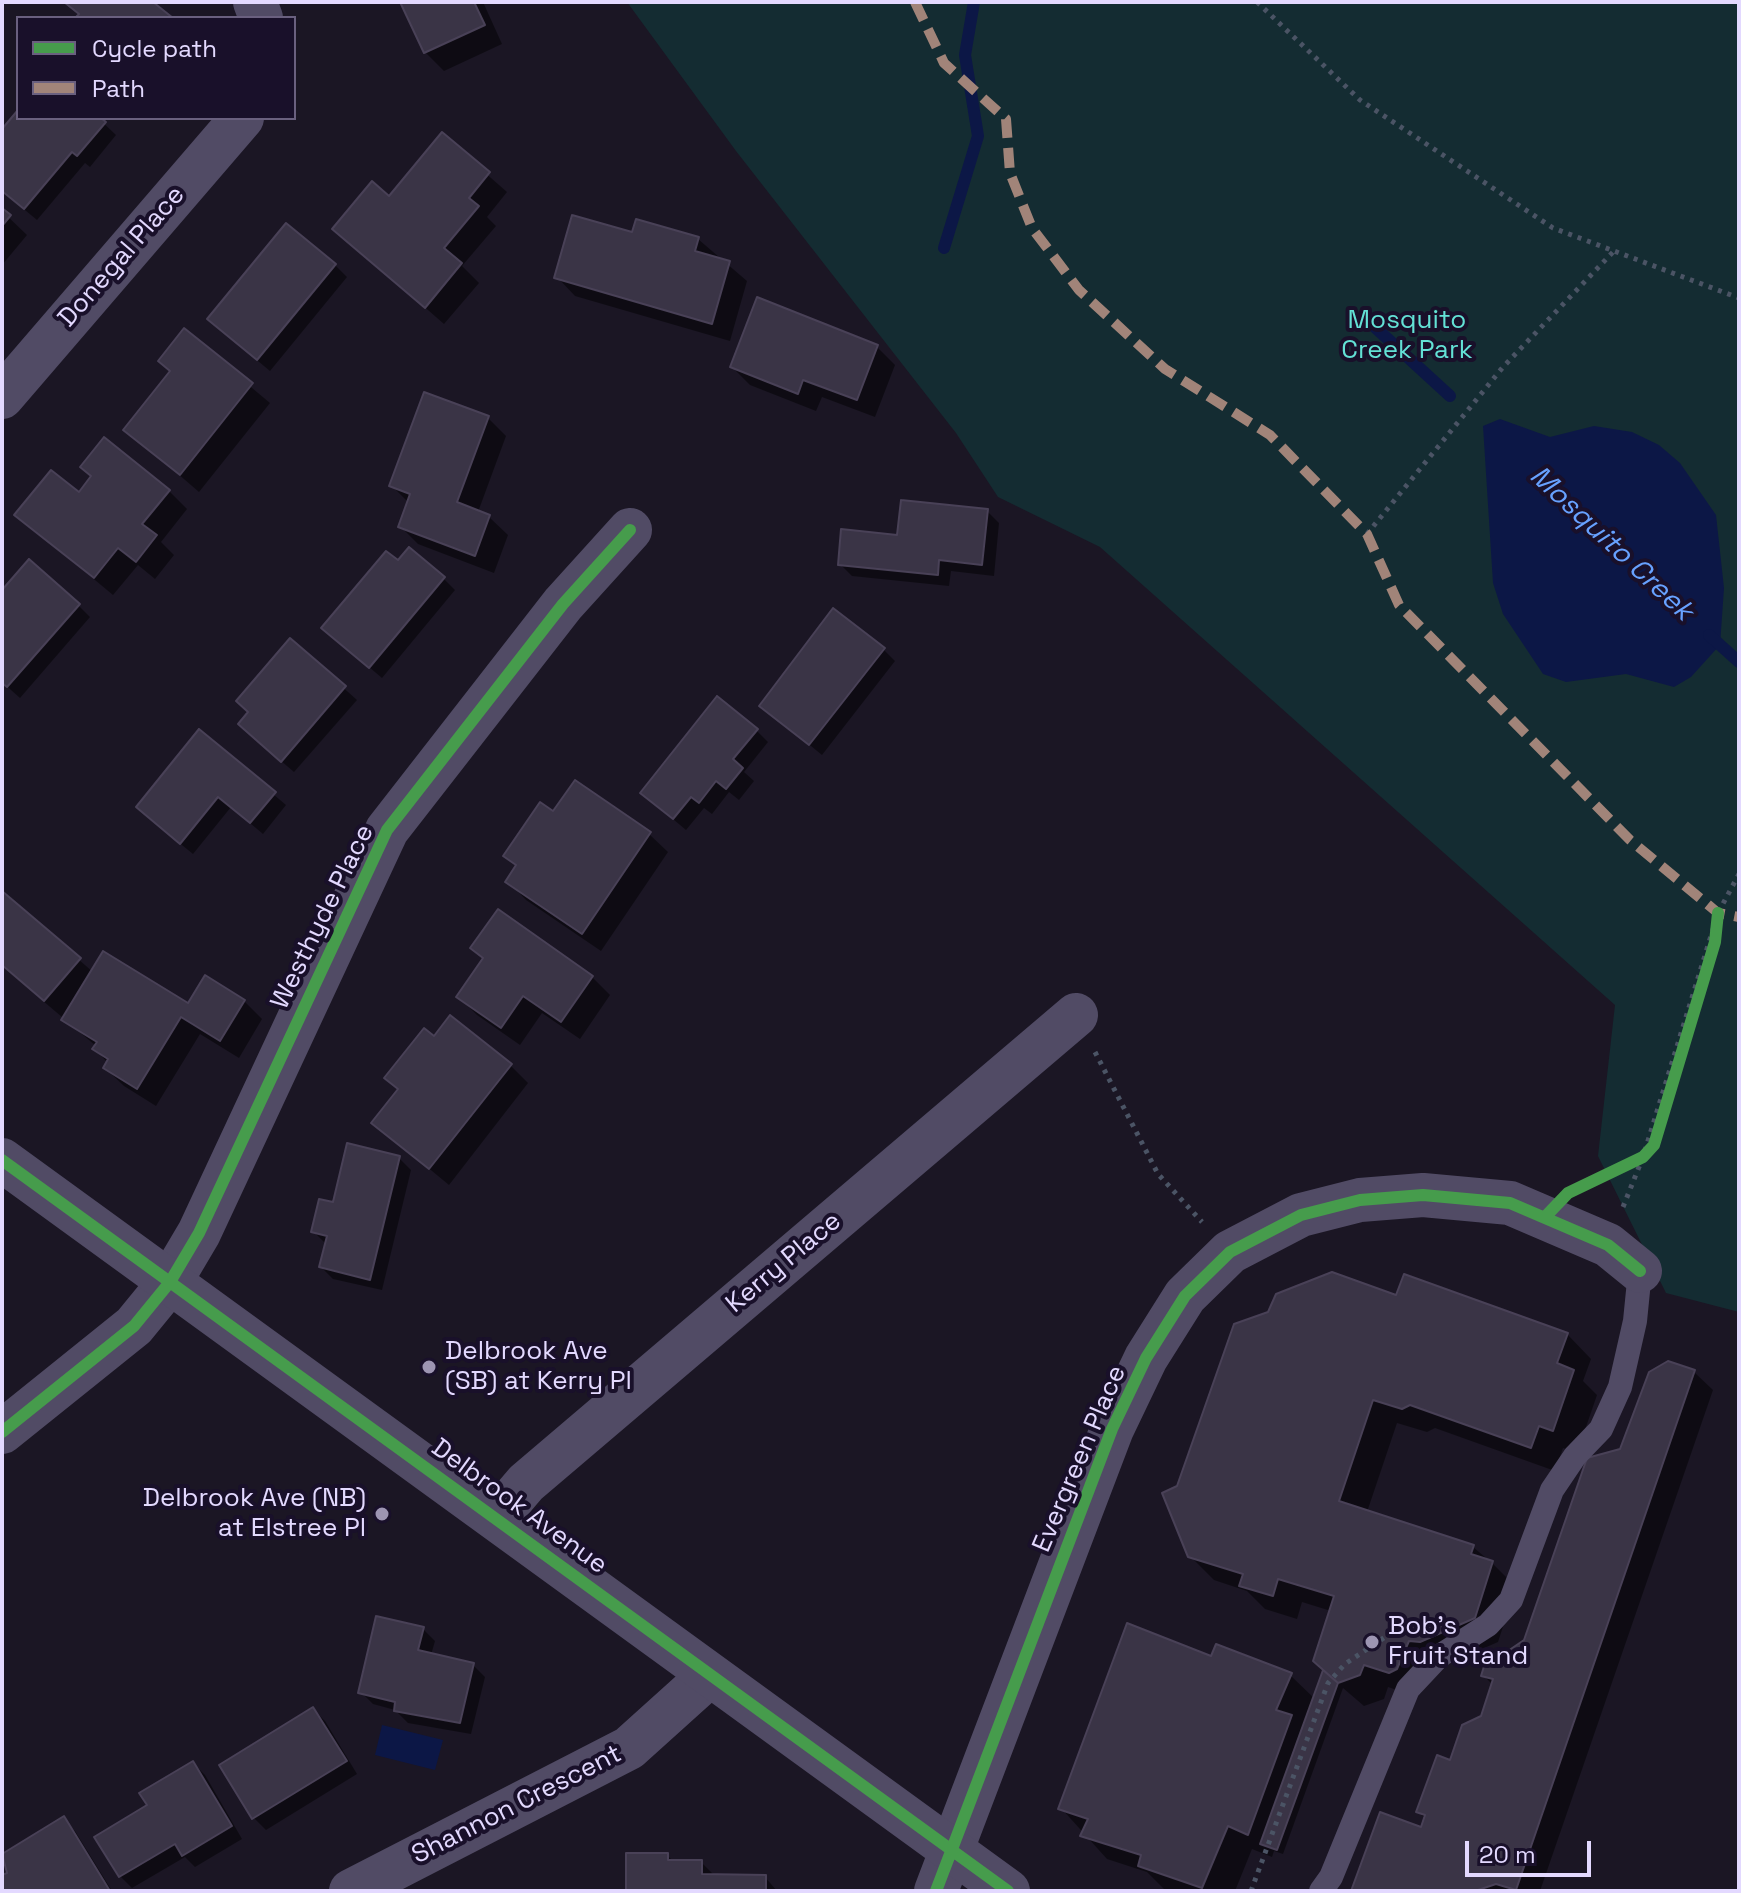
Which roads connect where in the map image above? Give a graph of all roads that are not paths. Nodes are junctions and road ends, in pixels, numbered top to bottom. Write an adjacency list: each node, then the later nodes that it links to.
1 (240, 120): 2 (street, Donegal Place)
2 (2, 397)
3 (630, 530): 7 (street, Westhyde Place)
4 (1076, 1015): 9 (street, Kerry Place)
5 (2, 1160): 7 (street, Delbrook Avenue)
6 (1624, 1258): 11 (street, Evergreen Place); 15 (lane)
7 (170, 1282): 8 (street, Westhyde Place); 9 (street, Delbrook Avenue)
8 (2, 1432)
9 (497, 1517): 10 (street, Delbrook Avenue)
10 (710, 1675): 11 (street, Delbrook Avenue); 12 (street, Shannon Crescent)
11 (951, 1850): 13 (street, Evergreen Place); 14 (street, Delbrook Avenue)
12 (351, 1891)
13 (936, 1891)
14 (1008, 1891)
15 (1321, 1891)

